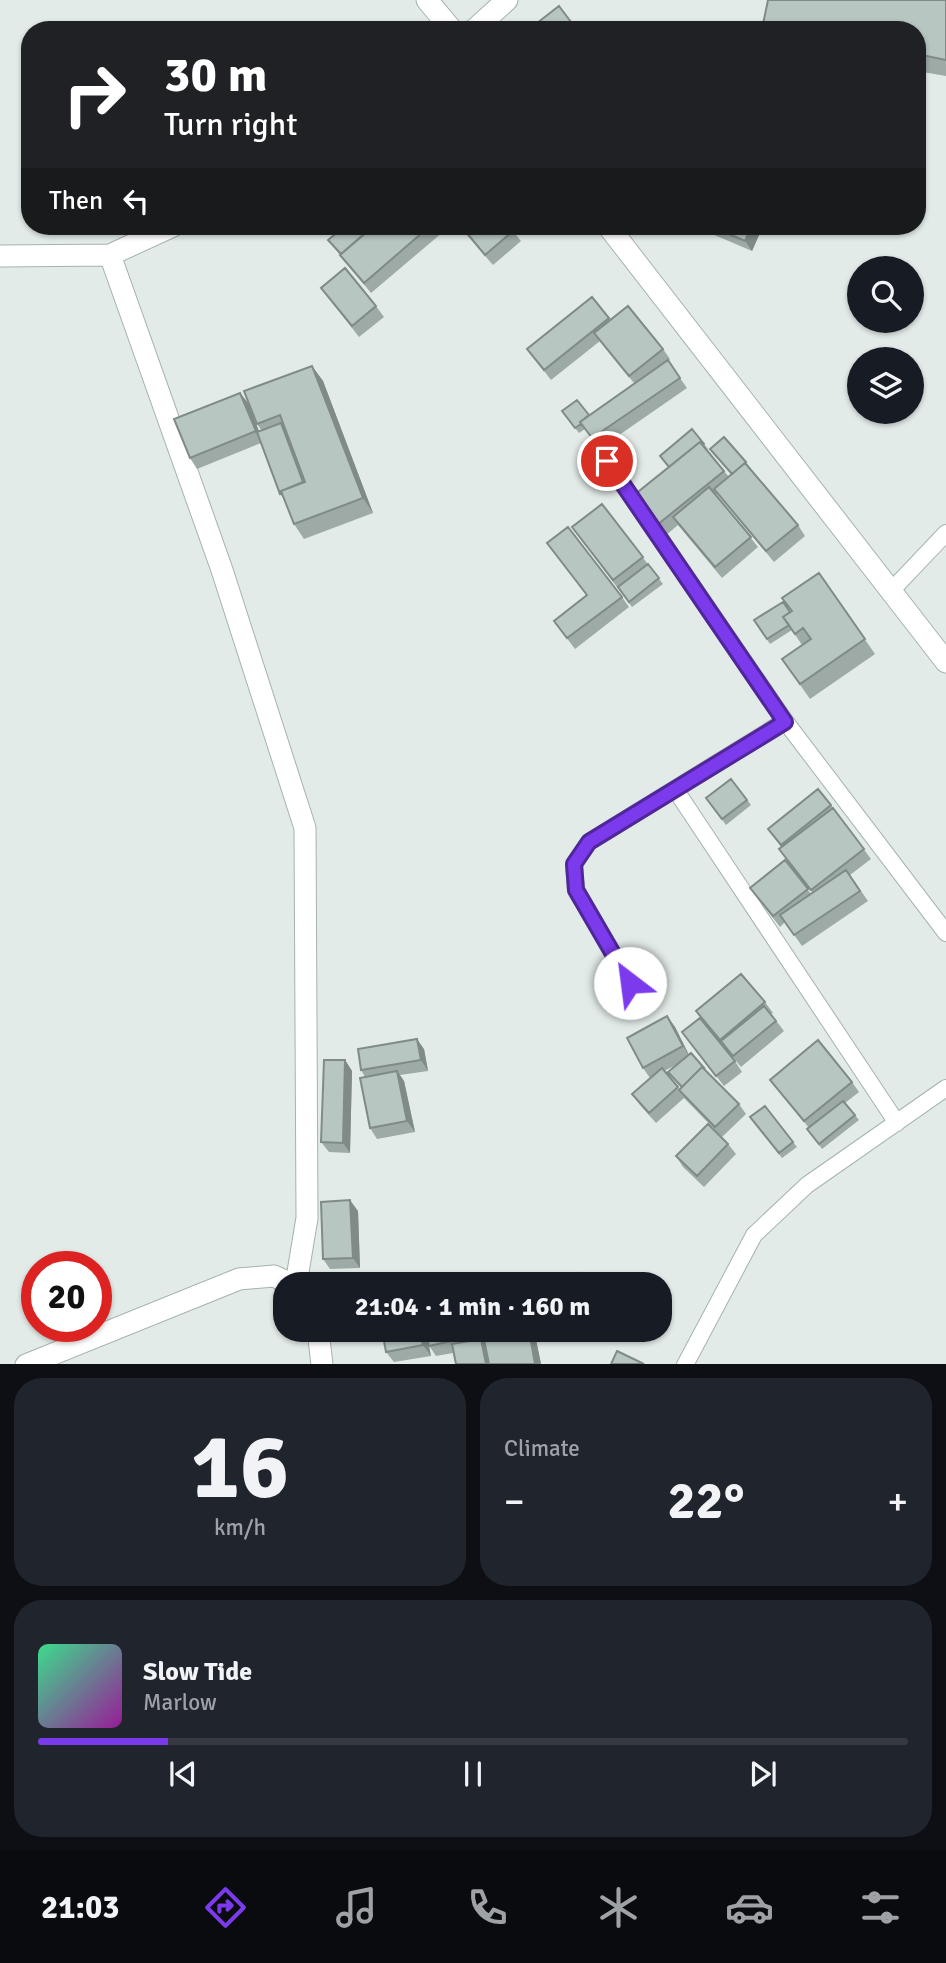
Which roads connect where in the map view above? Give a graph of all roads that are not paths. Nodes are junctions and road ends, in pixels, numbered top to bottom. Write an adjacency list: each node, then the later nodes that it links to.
1 (427, 0): 3 (street)
2 (508, 0): 4 (street)
3 (444, 21)
4 (484, 21)
5 (153, 235): 7 (street)
6 (615, 235): 11 (street)
7 (110, 255): 8 (street); 19 (street)
8 (0, 256)
9 (607, 461): 13 (lane)
10 (946, 533): 11 (lane)
11 (891, 591): 12 (street)
12 (946, 662)
13 (785, 722): 14 (lane); 15 (lane)
14 (675, 789): 16 (lane); 18 (lane)
15 (946, 933)
16 (630, 983)
17 (946, 1088): 18 (lane)
18 (897, 1123): 24 (lane)
19 (298, 1272)
20 (273, 1276): 22 (street)
21 (319, 1342): 23 (street)
22 (26, 1364)
23 (322, 1364)
24 (685, 1364)

